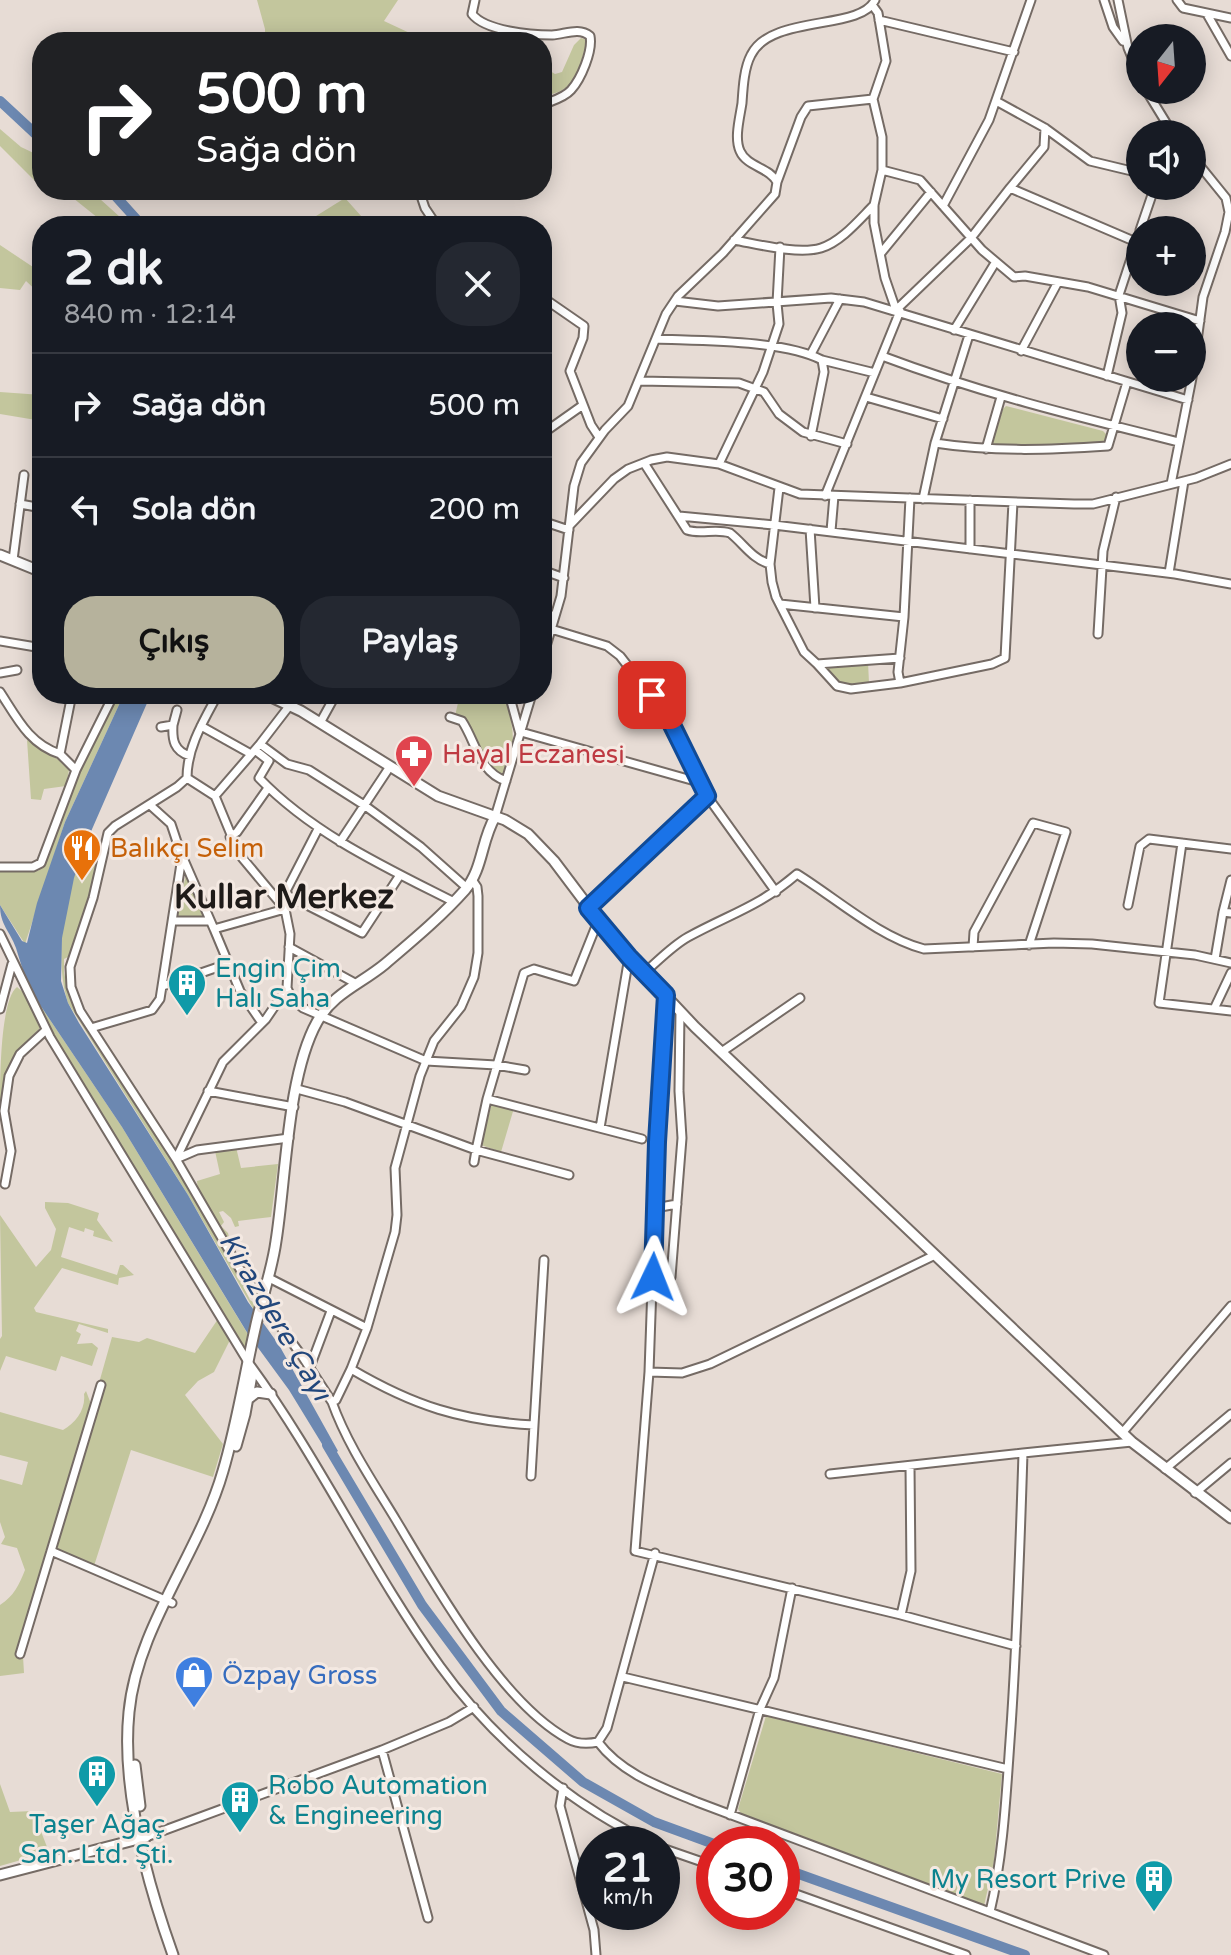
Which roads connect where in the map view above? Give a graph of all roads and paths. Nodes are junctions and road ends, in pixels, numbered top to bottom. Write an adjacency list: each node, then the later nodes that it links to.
1 (475, 0): 10 (street)
2 (1031, 0): 14 (street)
3 (1104, 0): 13 (street)
4 (1118, 0): 12 (street)
5 (1177, 0): 7 (street)
6 (874, 3): 9 (street); 23 (street)
7 (1207, 14): 8 (street); 15 (street)
8 (1231, 18)
9 (879, 20): 14 (street); 16 (street)
10 (531, 32)
11 (552, 33): 17 (street)
12 (1126, 38)
13 (1126, 45)
14 (1014, 52): 18 (street)
15 (1231, 56)
16 (873, 99): 20 (street); 23 (street)
17 (552, 100)
18 (996, 101): 19 (street); 27 (street)
19 (1045, 128): 21 (street); 24 (street)
20 (882, 170): 25 (street); 26 (street)
21 (1126, 170)
22 (1206, 173): 43 (street)
23 (777, 182): 30 (street)
24 (1010, 188): 28 (street); 29 (street)
25 (931, 192): 27 (street); 32 (street)
26 (874, 205): 31 (street); 32 (street)
27 (943, 206): 28 (street)
28 (971, 238): 33 (street); 41 (street)
29 (1126, 238)
30 (734, 240): 31 (street); 38 (street)
31 (780, 247): 39 (street)
32 (881, 253): 41 (street)
33 (995, 263): 35 (street); 44 (street)
34 (1126, 273): 36 (street)
35 (1058, 282): 36 (street); 48 (street)
36 (1119, 295): 42 (street); 53 (street)
37 (840, 299): 39 (street); 41 (street); 49 (street)
38 (675, 301): 39 (street); 46 (street)
39 (777, 303): 47 (street)
40 (552, 304): 64 (street)
41 (898, 311): 44 (street); 50 (street)
42 (1172, 312)
43 (1201, 312)
44 (954, 330): 45 (street)
45 (969, 335): 48 (street); 56 (street)
46 (656, 339): 47 (street); 54 (street)
47 (772, 347): 49 (street); 58 (street)
48 (1021, 351): 53 (street)
49 (811, 354): 51 (street)
50 (882, 356): 52 (street); 56 (street)
51 (822, 360): 52 (street); 68 (street)
52 (875, 373): 61 (street)
53 (1107, 376): 55 (street)
54 (640, 381): 58 (street); 69 (street)
55 (1126, 382)
56 (954, 383): 62 (street); 65 (street)
57 (1126, 386): 66 (street)
58 (754, 387): 68 (street); 75 (street)
59 (1161, 392): 63 (street)
60 (1189, 392): 63 (street)
61 (866, 397): 65 (street); 72 (street)
62 (1001, 397): 66 (street); 73 (street)
63 (1188, 400): 70 (street)
64 (583, 405): 67 (street); 69 (street)
65 (943, 419): 71 (street)
66 (1115, 426): 70 (street); 73 (street)
67 (552, 427)
68 (811, 436): 72 (street)
69 (599, 437): 92 (street)
70 (1179, 442): 79 (street)
71 (935, 443): 73 (street); 84 (street)
72 (847, 444): 81 (street)
73 (986, 449)
74 (644, 463): 75 (street); 89 (street); 92 (street)
75 (719, 464): 80 (street)
76 (1231, 464): 78 (street)
77 (24, 475): 87 (street)
78 (1184, 481): 79 (street); 103 (street)
79 (1171, 484): 82 (street)
80 (779, 488): 81 (street); 91 (street)
81 (830, 496): 83 (street); 94 (street)
82 (1116, 497): 86 (street); 101 (street)
83 (910, 498): 84 (street); 95 (street)
84 (923, 499): 85 (street)
85 (970, 500): 86 (street); 96 (street)
86 (1013, 502): 97 (street)
87 (20, 504): 88 (street); 99 (street)
88 (32, 506)
89 (679, 516): 91 (street); 100 (street)
90 (552, 524): 92 (street)
91 (774, 525): 93 (street); 100 (street)
92 (570, 528): 105 (street)
93 (810, 529): 94 (street); 108 (street)
94 (831, 531): 95 (street)
95 (907, 541): 96 (street); 111 (street)
96 (970, 549): 97 (street)
97 (1010, 554): 101 (street); 121 (street)
98 (0, 555): 99 (main road)
99 (13, 560): 102 (main road)
100 (770, 564): 107 (street)
101 (1103, 565): 103 (street); 114 (street)
102 (32, 568)
103 (1169, 573): 106 (street)
104 (552, 574): 105 (street)
105 (564, 578): 110 (street)
106 (1231, 584)
107 (780, 604): 108 (street); 118 (street)
108 (815, 608): 111 (street)
109 (552, 615): 110 (street)
110 (555, 616): 112 (street)
111 (904, 617): 117 (street)
112 (552, 626)
113 (552, 629): 144 (street)
114 (1098, 634)
115 (0, 641): 116 (street)
116 (32, 646)
117 (900, 658): 118 (street); 121 (street)
118 (817, 664): 121 (street)
119 (17, 670): 120 (street)
120 (0, 673)
121 (900, 683)
122 (0, 692): 138 (street)
123 (70, 704): 138 (street)
124 (109, 704): 141 (street)
125 (213, 704): 134 (street)
126 (330, 704): 132 (street)
127 (512, 704): 136 (street)
128 (529, 704): 136 (street)
129 (290, 705): 132 (main road); 137 (street)
130 (177, 710): 133 (street)
131 (450, 717): 143 (street)
132 (320, 723): 140 (main road)
133 (173, 725): 135 (street); 139 (street)
134 (201, 726): 137 (street); 139 (street)
135 (161, 727)
136 (521, 734): 143 (street); 144 (street)
137 (255, 749): 145 (street); 146 (street); 149 (street)
138 (60, 754): 141 (street)
139 (190, 756): 142 (street)
140 (389, 768): 149 (street); 150 (main road)
141 (76, 770): 157 (street)
142 (187, 778): 146 (street); 148 (street)
143 (506, 781): 150 (street)
144 (702, 783): 147 (street)
145 (268, 788): 151 (street); 152 (street)
146 (215, 796): 152 (street)
147 (707, 796): 162 (street); 167 (street)
148 (150, 805): 156 (street); 196 (street)
149 (364, 805): 153 (street); 160 (street)
150 (495, 817): 160 (main road); 167 (main road)
151 (318, 829): 153 (street); 163 (street)
152 (230, 837): 166 (street)
153 (340, 842): 158 (street)
154 (1182, 843): 155 (street); 165 (street); 177 (street)
155 (1231, 849)
156 (182, 857): 169 (street); 170 (street)
157 (0, 867)
158 (400, 875): 163 (street); 164 (street)
159 (1231, 880): 161 (street)
160 (470, 884): 164 (main road); 199 (street)
161 (1230, 886): 168 (street)
162 (776, 892): 176 (street); 183 (street)
163 (285, 894): 166 (street)
164 (454, 902): 185 (main road)
165 (1128, 905)
166 (282, 906): 172 (street); 175 (street)
167 (588, 908): 171 (main road)
168 (1227, 912): 179 (street)
169 (173, 921): 170 (street); 186 (street)
170 (210, 921): 172 (street)
171 (598, 921): 178 (main road); 200 (street)
172 (214, 929): 182 (street)
173 (0, 934): 180 (street)
174 (1029, 945): 176 (street); 176 (street); 177 (street)
175 (289, 947): 185 (street); 187 (street)
176 (973, 947)
177 (1165, 951): 179 (street); 191 (street)
178 (629, 957): 183 (main road); 207 (street)
179 (1215, 959): 181 (street)
180 (13, 961): 190 (street); 197 (street)
181 (1231, 963)
182 (227, 964): 186 (street); 195 (street)
183 (644, 973): 188 (main road)
184 (1231, 973): 191 (street)
185 (355, 983): 194 (main road)
186 (163, 986): 196 (street)
187 (287, 988): 194 (street); 195 (street)
188 (666, 995): 192 (main road); 216 (street)
189 (800, 998): 198 (street)
190 (0, 1009)
191 (1214, 1009): 193 (street)
192 (680, 1011): 198 (main road); 215 (street)
193 (1231, 1011)
194 (321, 1015): 199 (street); 202 (main road)
195 (262, 1023): 203 (street)
196 (91, 1028): 211 (street)
197 (46, 1030): 214 (street); 226 (street)
198 (723, 1051): 217 (main road)
199 (426, 1061): 200 (street); 206 (street)
200 (496, 1065): 201 (street); 204 (street)
201 (525, 1070)
202 (297, 1089): 205 (main road); 206 (street)
203 (208, 1091): 205 (street); 211 (street)
204 (487, 1099): 207 (street); 210 (street)
205 (294, 1107): 208 (main road)
206 (406, 1123): 210 (street); 225 (street)
207 (600, 1128): 209 (street)
208 (289, 1138): 211 (street); 220 (main road)
209 (642, 1139)
210 (476, 1150): 212 (street); 213 (street)
211 (176, 1159): 221 (street)
212 (474, 1162)
213 (569, 1175)
214 (5, 1184)
215 (677, 1204): 216 (street); 219 (street)
216 (655, 1208): 219 (street)
217 (935, 1255): 229 (street); 236 (main road)
218 (544, 1260): 235 (street)
219 (653, 1277): 229 (street)
220 (269, 1278): 221 (main road); 224 (street)
221 (265, 1293): 223 (main road)
222 (1231, 1306): 236 (street)
223 (262, 1310): 226 (main road); 227 (street)
224 (331, 1311): 225 (street); 227 (street)
225 (367, 1328): 228 (street)
226 (251, 1360): 231 (street); 232 (main road); 249 (main road)
227 (310, 1367): 233 (street)
228 (351, 1369): 233 (street); 235 (street)
229 (649, 1372): 247 (street)
230 (101, 1385): 246 (street)
231 (271, 1394): 232 (main road); 254 (street)
232 (248, 1399): 249 (main road)
233 (332, 1402): 256 (street)
234 (1231, 1414): 241 (street)
235 (534, 1425): 243 (street)
236 (1123, 1432): 237 (main road)
237 (1132, 1442): 238 (street); 241 (main road)
238 (1023, 1453): 240 (street); 251 (street)
239 (1231, 1463): 244 (street)
240 (910, 1466): 242 (street); 250 (street)
241 (1165, 1469): 244 (main road)
242 (830, 1474)
243 (531, 1476)
244 (1195, 1493): 245 (main road)
245 (1230, 1516)
246 (51, 1551): 249 (street); 252 (street)
247 (655, 1553): 248 (street); 253 (street)
248 (792, 1588): 250 (street); 255 (street)
249 (169, 1602): 261 (main road); 263 (main road)
250 (901, 1615): 251 (street)
251 (1016, 1646): 258 (street)
252 (20, 1654)
253 (623, 1677): 255 (street); 256 (street)
254 (474, 1707): 257 (street); 259 (street)
255 (760, 1709): 258 (street); 260 (street)
256 (598, 1742): 260 (street)
257 (382, 1750): 263 (street); 269 (street)
258 (1008, 1769): 268 (street)
259 (563, 1788): 262 (street); 271 (street)
260 (730, 1815): 268 (street)
261 (137, 1818): 263 (main road); 264 (main road)
262 (622, 1826)
263 (143, 1838): 264 (main road); 265 (main road); 270 (main road)
264 (117, 1844): 265 (main road); 266 (main road)
265 (144, 1854): 270 (main road)
266 (0, 1875)
267 (800, 1895): 272 (street)
268 (990, 1912): 273 (street)
269 (428, 1918)
270 (175, 1955)
271 (596, 1955)
272 (966, 1955)
273 (1104, 1955)

